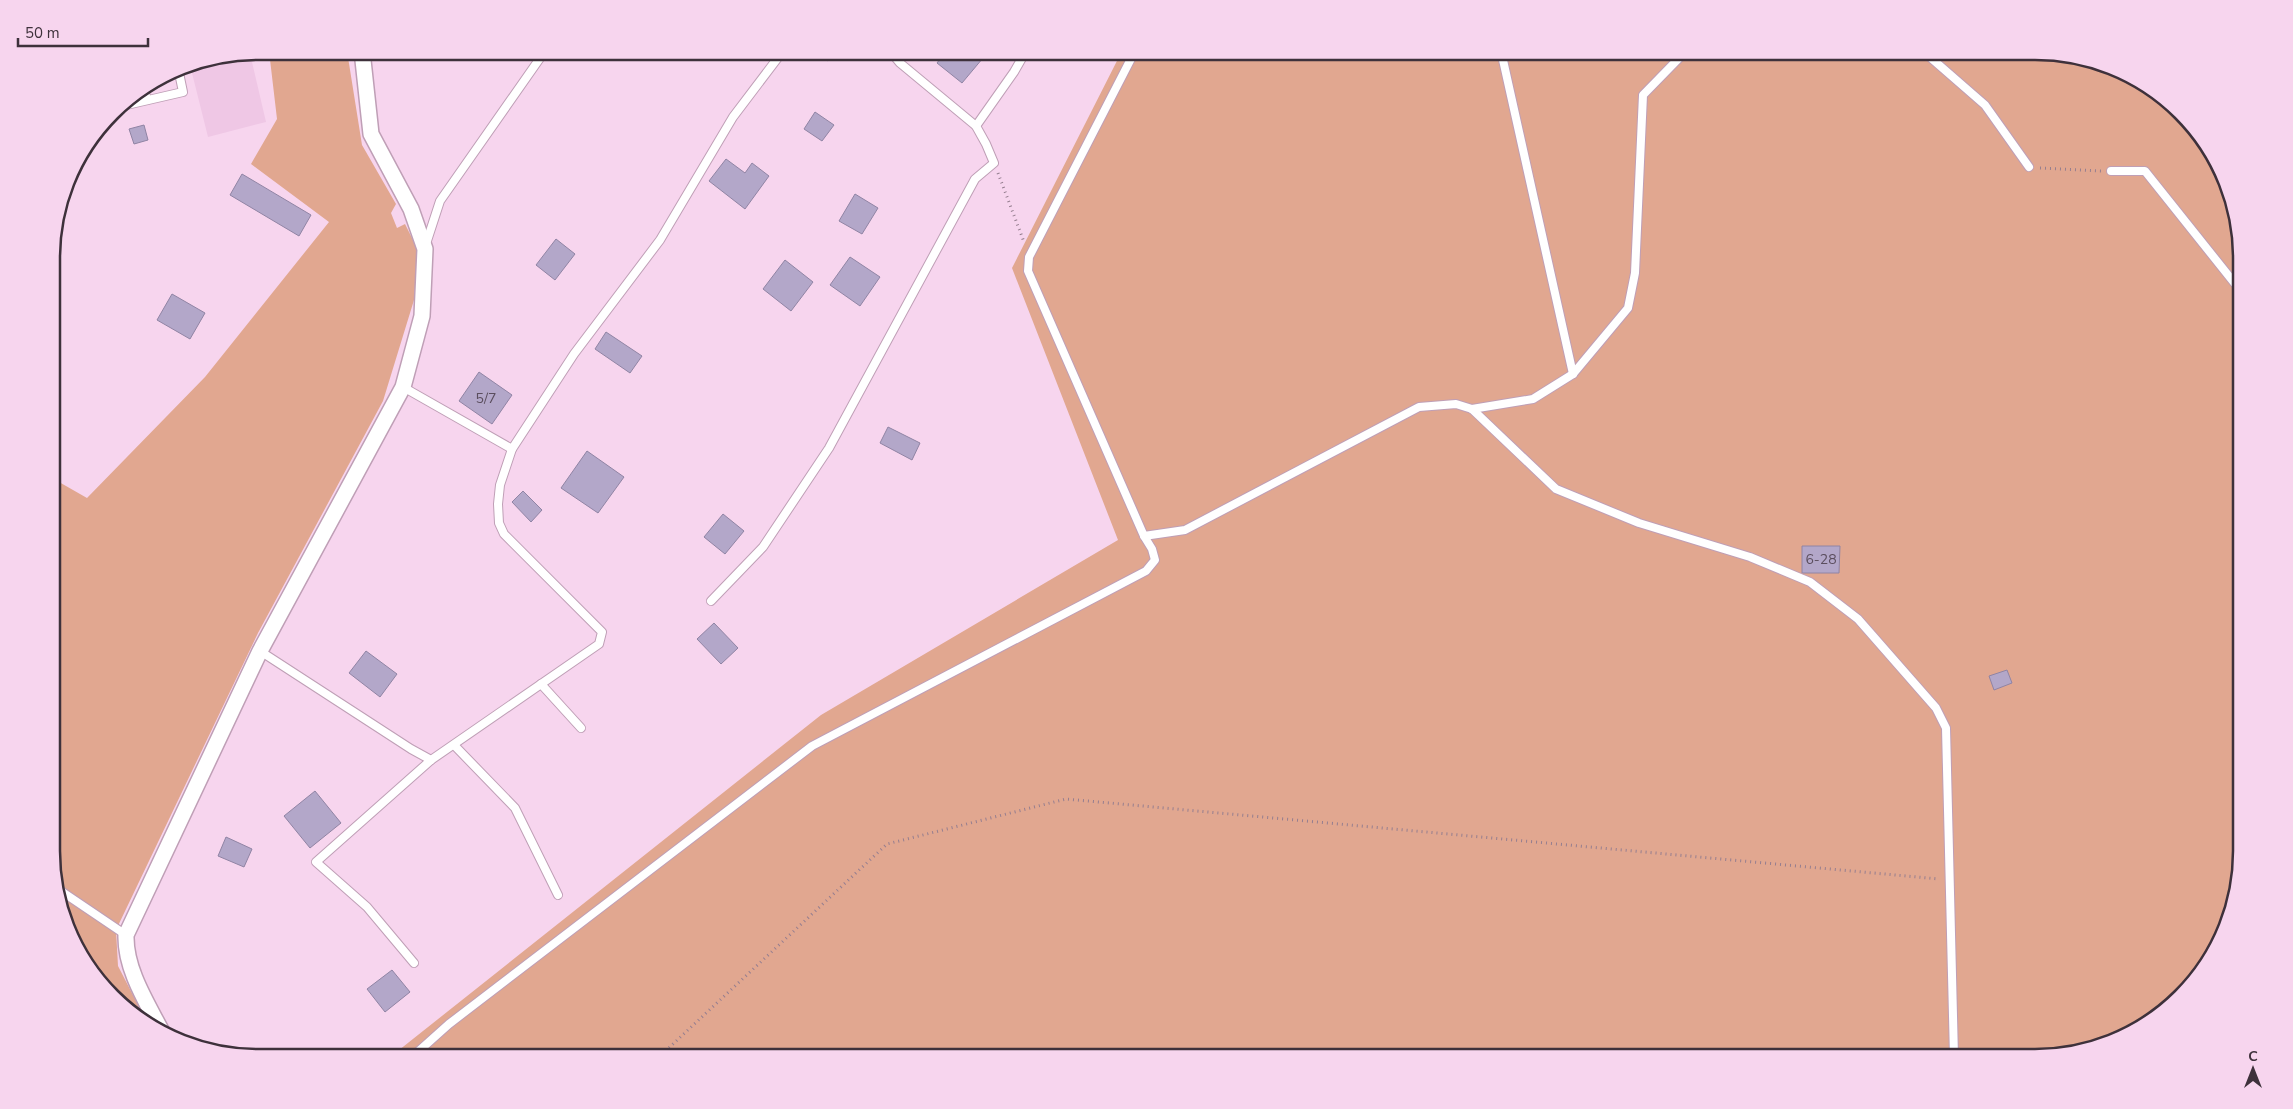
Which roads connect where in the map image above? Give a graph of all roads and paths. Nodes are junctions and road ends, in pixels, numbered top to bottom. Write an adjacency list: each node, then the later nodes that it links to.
1 (363, 60): 18 (street)
2 (539, 60): 18 (lane)
3 (776, 60): 24 (lane)
4 (898, 60): 14 (lane)
5 (1021, 60): 14 (lane)
6 (1130, 60): 19 (lane)
7 (1503, 60): 21 (lane)
8 (1677, 60): 21 (lane)
9 (1933, 60): 16 (lane)
10 (180, 76): 12 (lane)
11 (146, 95): 12 (lane)
12 (147, 100): 13 (lane)
13 (134, 103)
14 (976, 126): 15 (lane)
15 (994, 163): 19 (path); 26 (lane)
16 (2029, 168): 17 (path)
17 (2111, 171): 20 (lane)
18 (425, 249): 22 (street)
19 (1029, 257): 25 (lane)
20 (2233, 281)
21 (1573, 374): 23 (lane)
22 (403, 386): 24 (lane); 27 (street)
23 (1472, 409): 25 (lane); 32 (lane)
24 (512, 449): 28 (lane)
25 (1144, 536): 38 (lane)
26 (712, 601)
27 (260, 651): 31 (lane); 35 (street)
28 (541, 684): 29 (lane); 30 (lane)
29 (581, 728)
30 (454, 745): 31 (lane); 34 (lane)
31 (431, 760): 36 (lane)
32 (1950, 880): 39 (path); 40 (lane)
33 (65, 894): 35 (lane)
34 (558, 895)
35 (126, 935): 37 (street)
36 (414, 963)
37 (156, 1020)
38 (422, 1049)
39 (668, 1049)
40 (1954, 1049)

